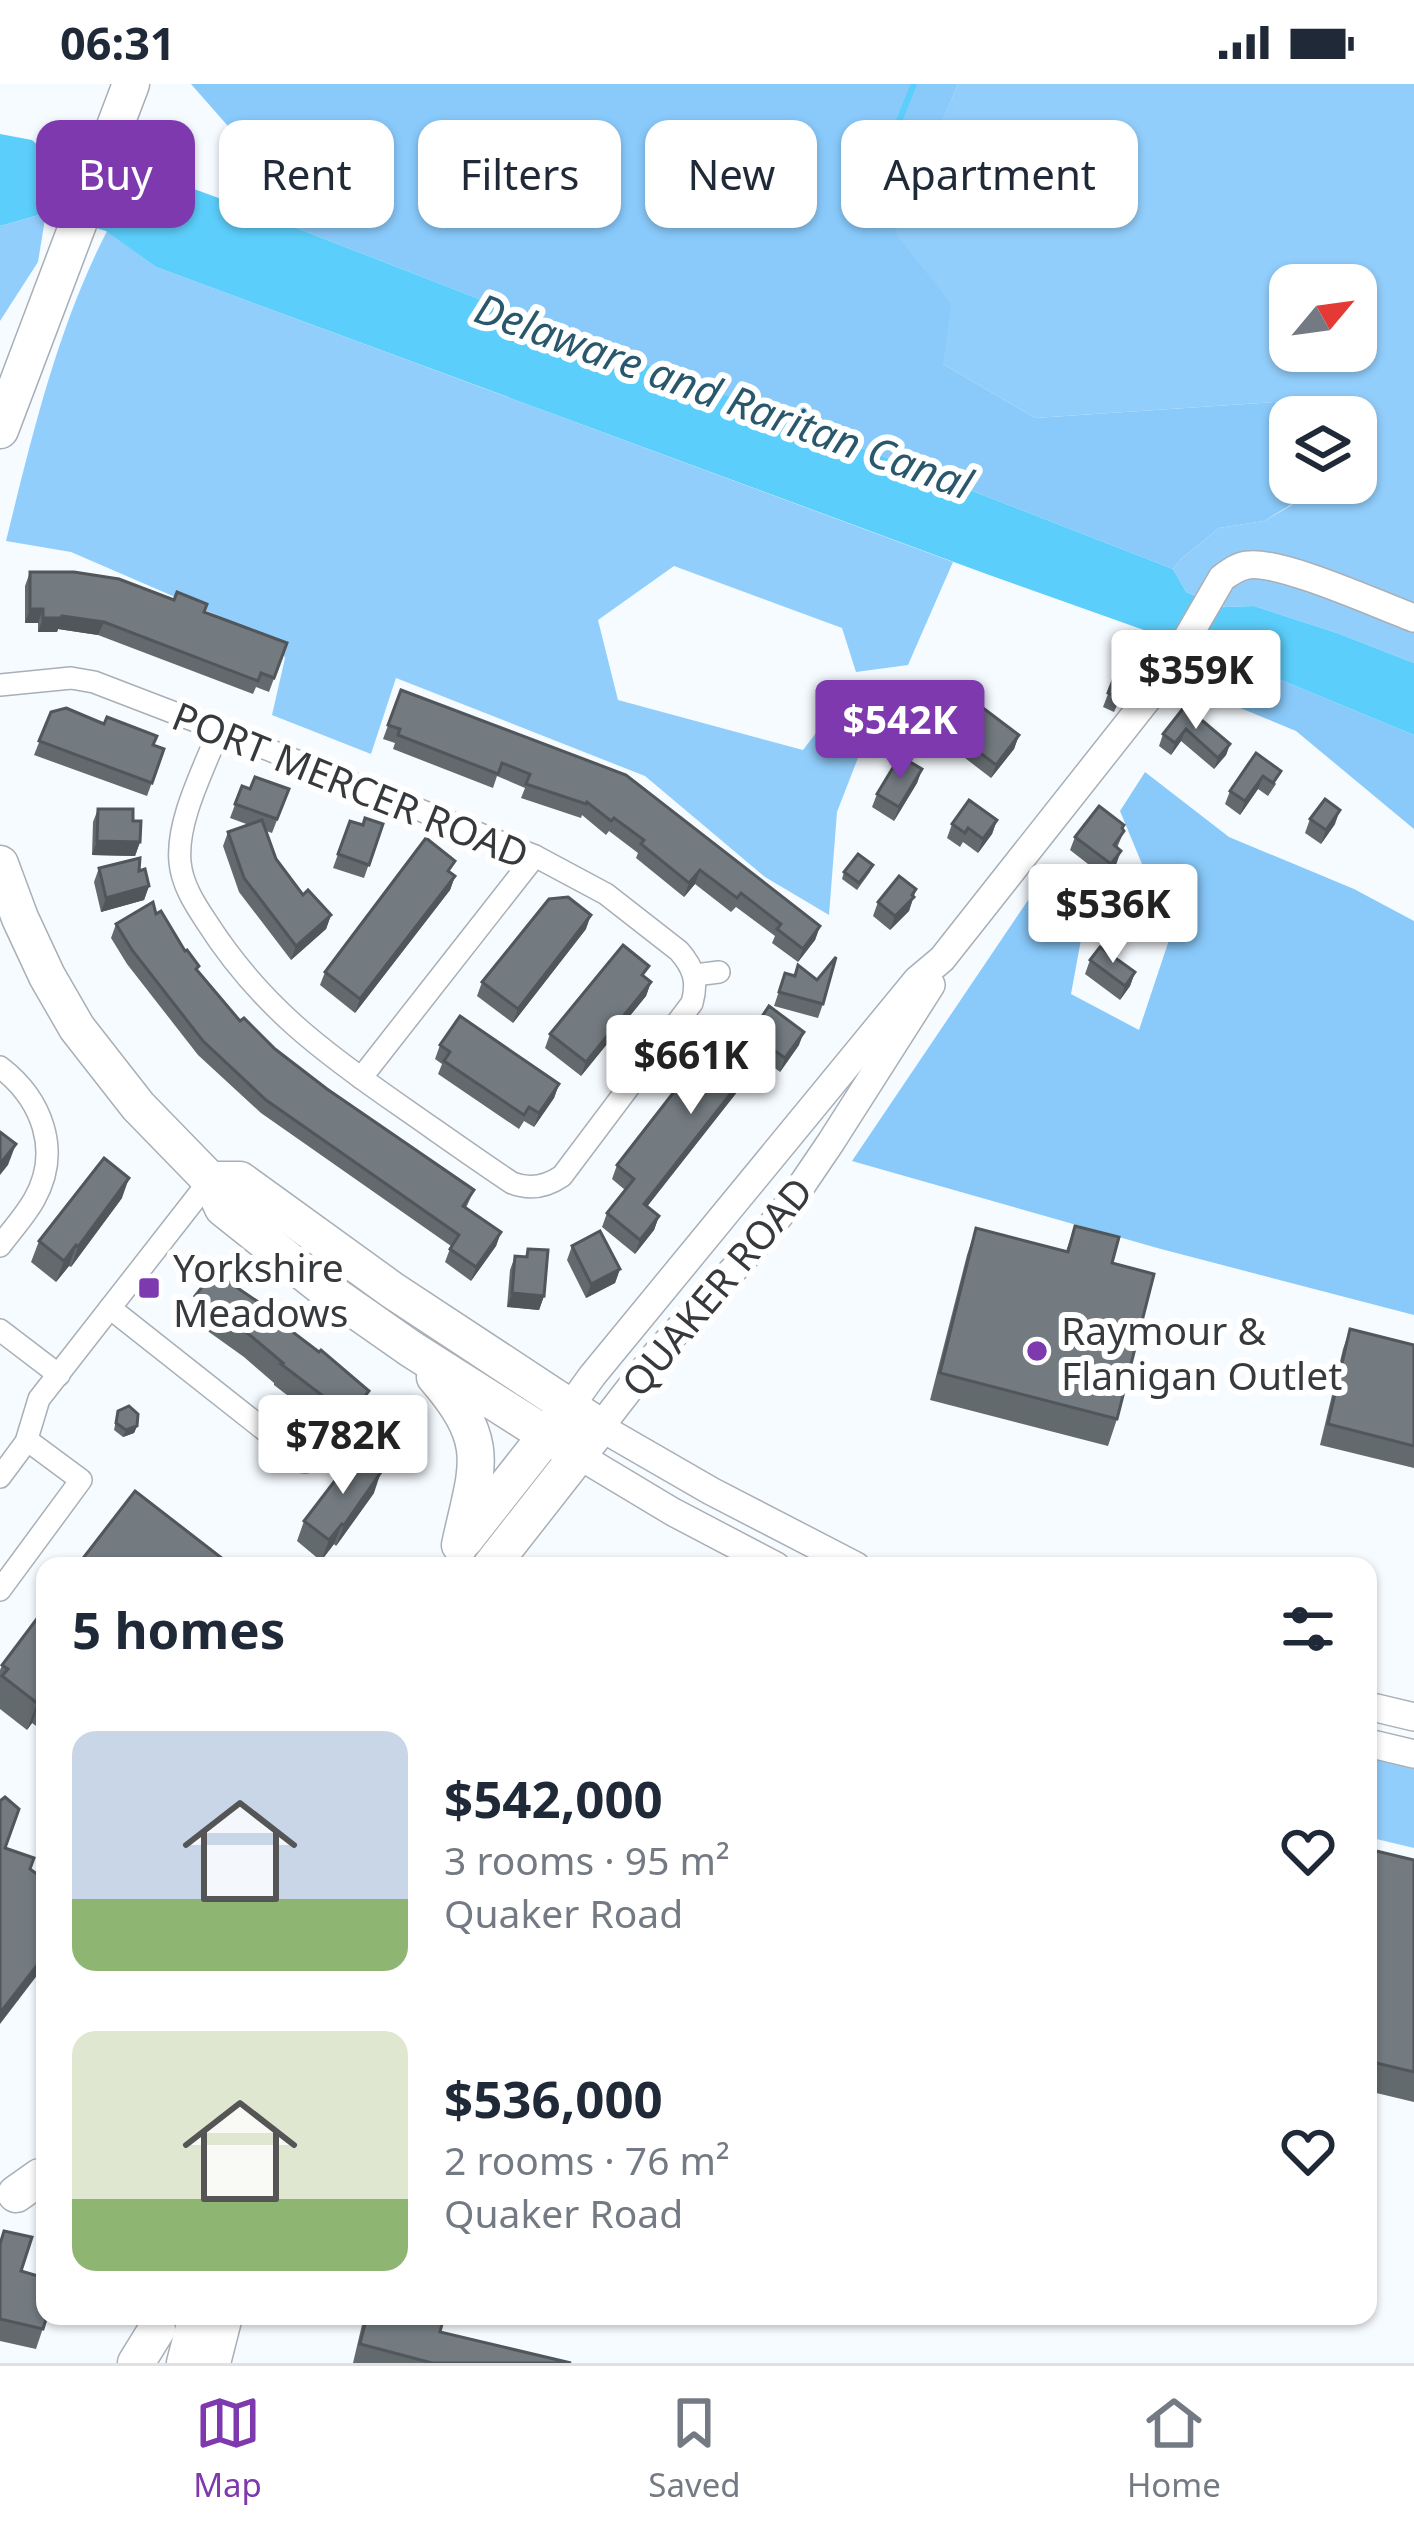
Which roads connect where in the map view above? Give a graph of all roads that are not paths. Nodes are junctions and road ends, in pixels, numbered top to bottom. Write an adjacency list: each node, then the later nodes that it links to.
1 (131, 84): 2 (main road)
2 (0, 430)
3 (1414, 618): 8 (street, QUAKER ROAD)
4 (0, 685): 5 (street, PORT MERCER ROAD)
5 (219, 730): 6 (street, PORT MERCER ROAD); 12 (street)
6 (535, 856): 10 (street, PORT MERCER ROAD); 12 (street)
7 (0, 864): 13 (main road)
8 (942, 958): 19 (street, QUAKER ROAD); 19 (street, QUAKER ROAD)
9 (719, 972): 10 (street)
10 (694, 975): 12 (street)
11 (0, 1066): 14 (street)
12 (361, 1078)
13 (210, 1180): 15 (street); 17 (main road); 19 (main road)
14 (0, 1246)
15 (110, 1309): 18 (street); 21 (street)
16 (0, 1330): 18 (street)
17 (410, 1349): 19 (main road); 23 (main road)
18 (58, 1375): 20 (street)
19 (573, 1431): 24 (main road); 25 (street); 26 (street)
20 (27, 1440): 22 (street); 27 (street)
21 (305, 1462)
22 (0, 1477)
23 (466, 1557)
24 (468, 1557)
25 (759, 1557)
26 (839, 1557)
27 (0, 1590)
28 (1377, 1708): 29 (street)
29 (1414, 1717)
30 (1377, 1745): 31 (street)
31 (1414, 1754)
32 (195, 2325): 36 (main road)
33 (222, 2325): 37 (main road)
34 (155, 2336): 35 (main road)
35 (136, 2363)
36 (185, 2363)
37 (212, 2363)

